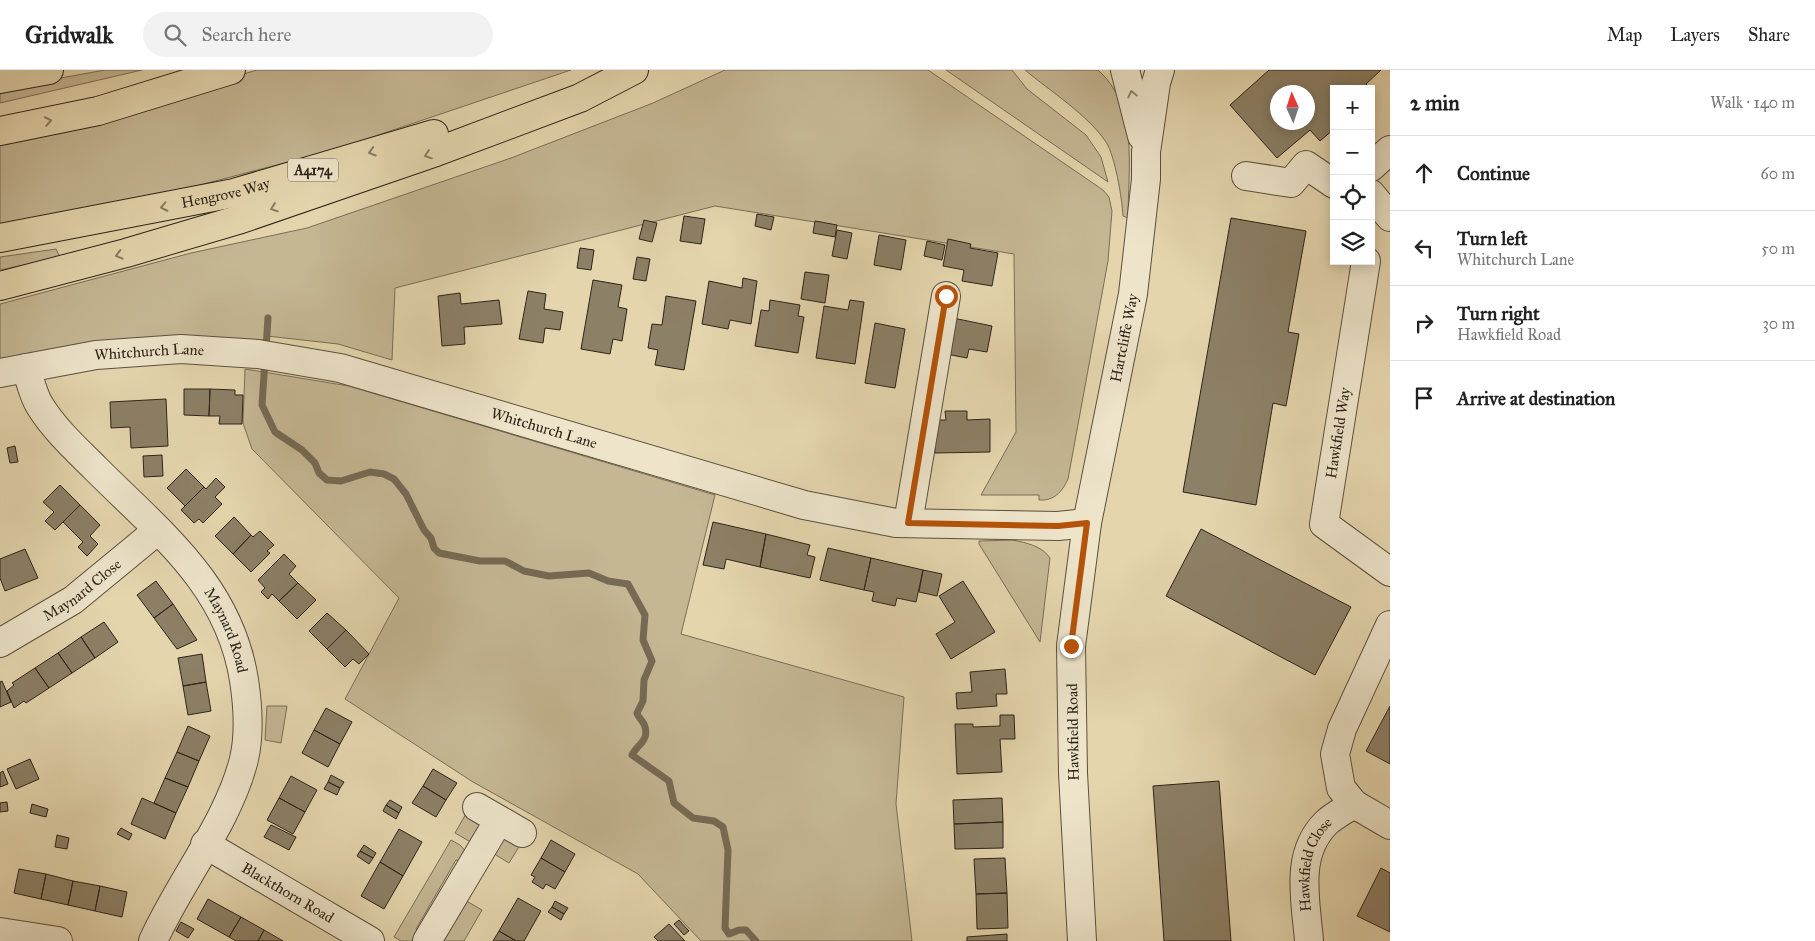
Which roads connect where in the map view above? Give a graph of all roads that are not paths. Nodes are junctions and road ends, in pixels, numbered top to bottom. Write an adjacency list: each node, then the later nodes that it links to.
1 (50, 70): 7 (highway)
2 (230, 70): 8 (highway, one-way to 2)
3 (617, 70): 16 (highway, Hengrove Way / A4174, one-way to 16)
4 (634, 70): 18 (highway, one-way to 18)
5 (1125, 70): 10 (street, Hartcliffe Way, one-way to 5)
6 (1160, 70): 10 (street, Hartcliffe Way)
7 (0, 79)
8 (0, 131)
9 (1390, 150): 11 (street)
10 (1146, 152): 22 (street, Hartcliffe Way)
11 (1375, 163)
12 (1246, 176): 13 (street)
13 (1330, 181)
14 (1375, 199): 15 (street)
15 (1390, 217)
16 (0, 238)
17 (1365, 265): 24 (street, Hawkfield Way)
18 (0, 286)
19 (946, 296): 21 (street)
20 (13, 370): 21 (street, Whitchurch Lane); 23 (street, Maynard Road)
21 (908, 523): 22 (street, Whitchurch Lane)
22 (1087, 523): 36 (street, Hawkfield Road)
23 (158, 530): 26 (street, Maynard Close); 30 (street, Maynard Road)
24 (1390, 572)
25 (1390, 624): 27 (street)
26 (0, 643)
27 (1354, 804): 29 (street); 37 (street, Hawkfield Close)
28 (500, 820): 35 (street)
29 (1390, 825)
30 (205, 844): 33 (street, Maynard Road); 34 (street, Blackthorn Road)
31 (0, 932): 32 (street)
32 (58, 941)
33 (153, 941)
34 (370, 941)
35 (427, 941)
36 (1082, 941)
37 (1309, 941)

